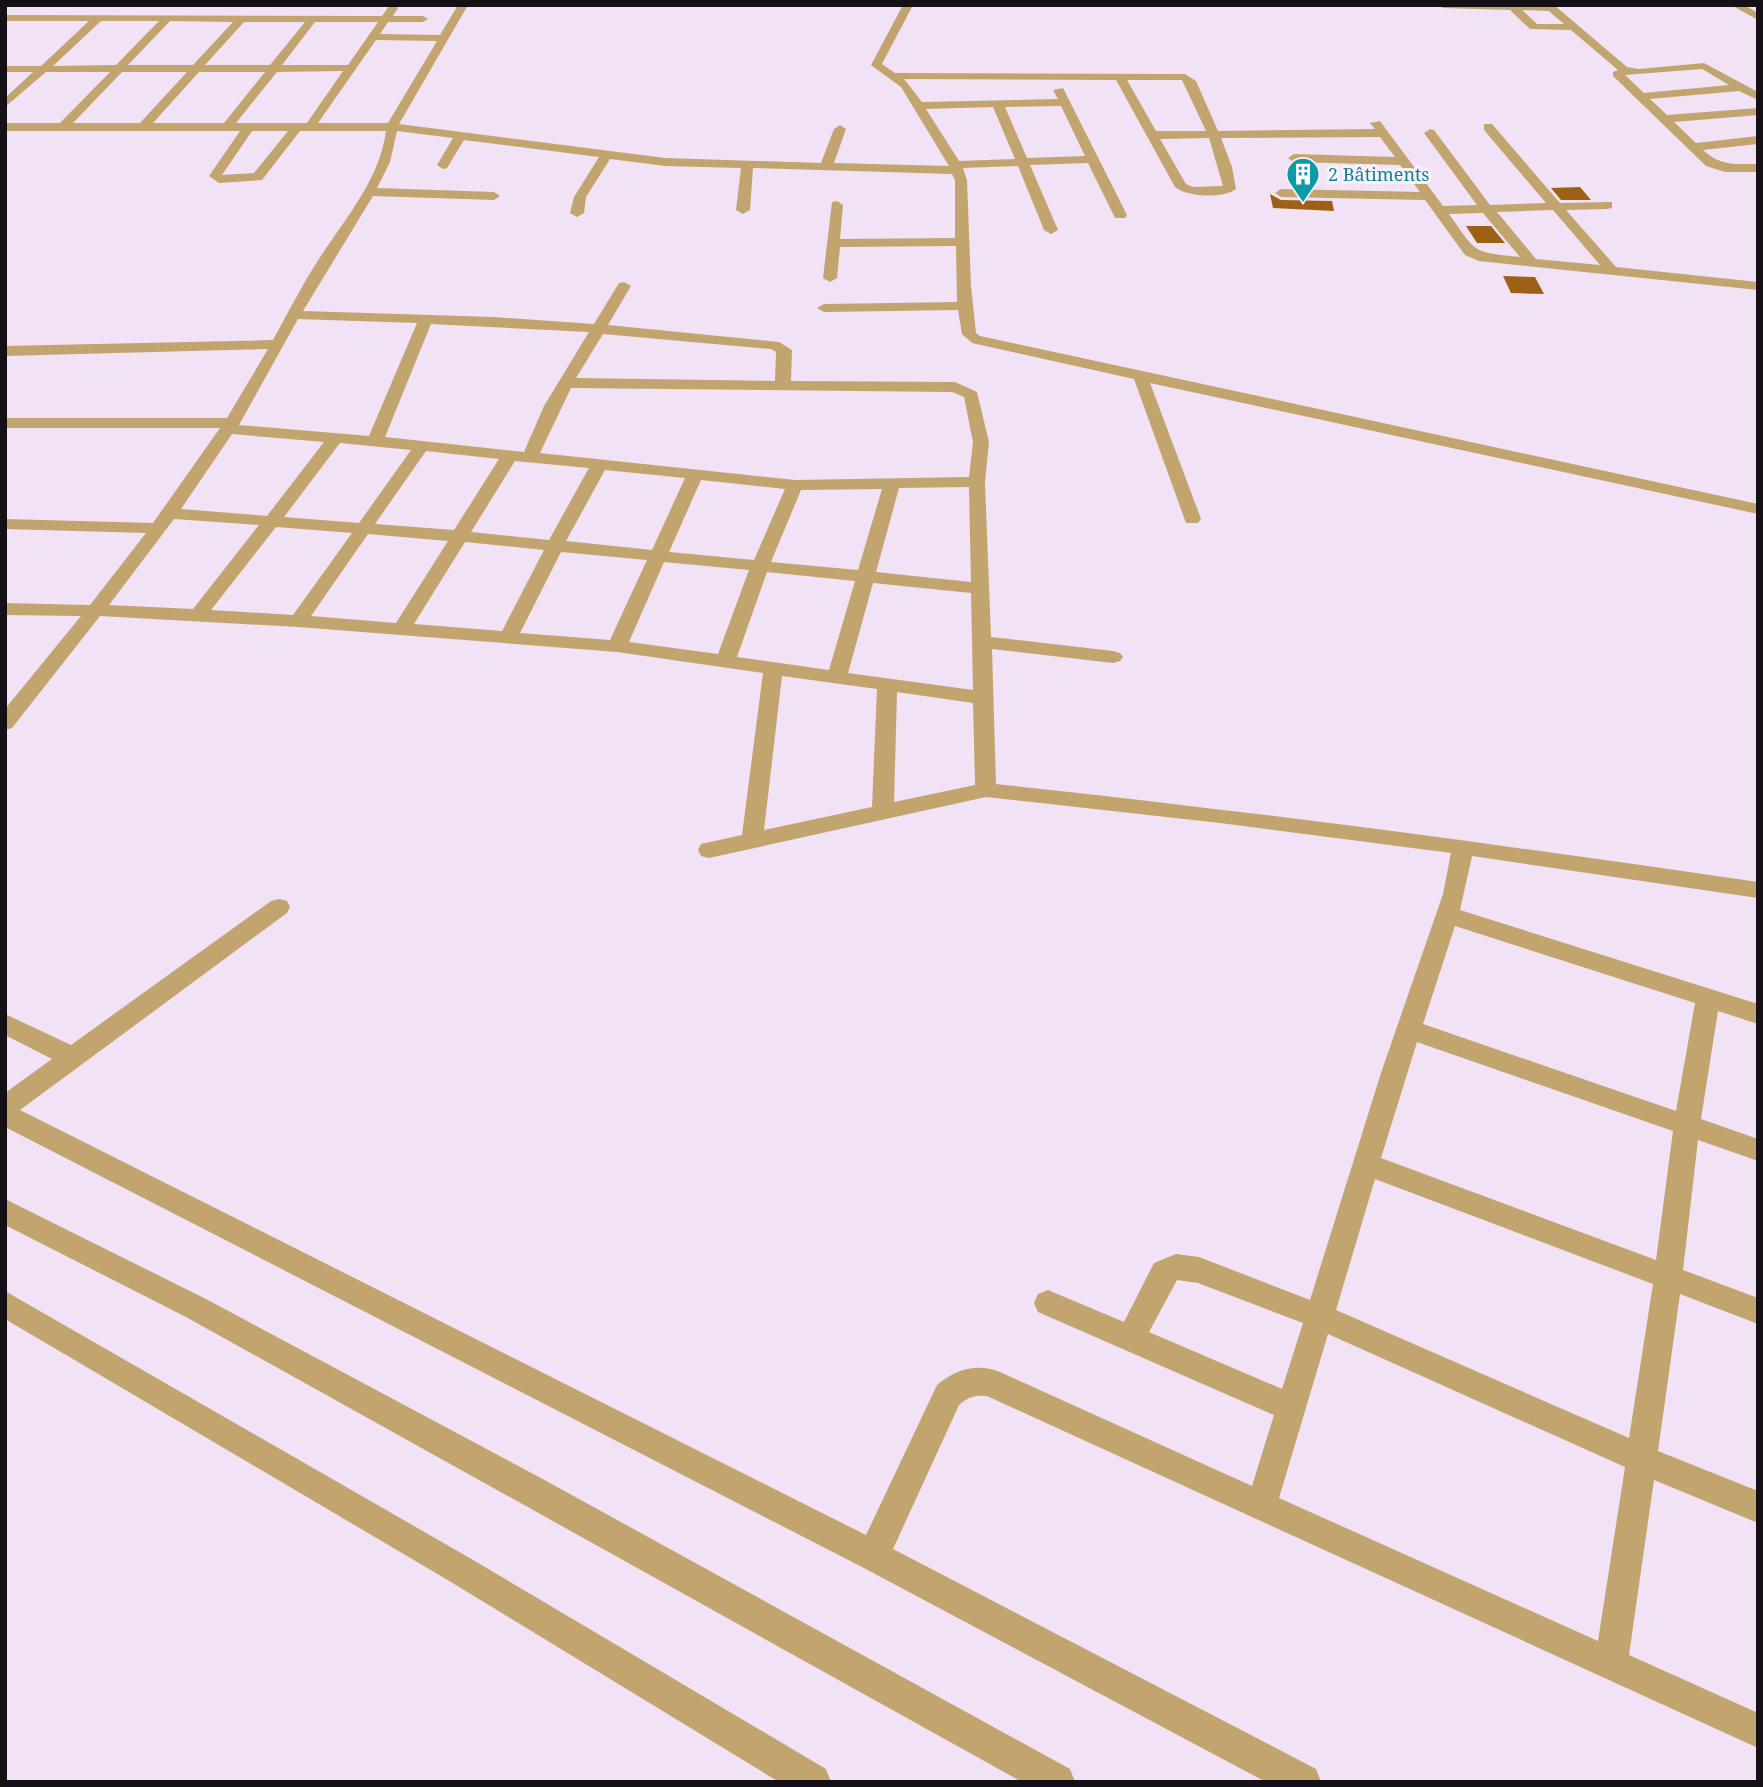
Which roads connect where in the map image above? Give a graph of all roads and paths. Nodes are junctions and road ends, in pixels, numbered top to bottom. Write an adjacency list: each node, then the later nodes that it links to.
1 (88, 5): 10 (street)
2 (222, 5): 16 (street)
3 (395, 5): 19 (street)
4 (463, 5): 24 (street)
5 (908, 5): 32 (street)
6 (1443, 5): 8 (street)
7 (1736, 5): 11 (street)
8 (1513, 7): 9 (street); 21 (street)
9 (1550, 7): 21 (street)
10 (74, 17): 13 (street); 14 (street)
11 (1758, 17)
12 (5, 18): 13 (street)
13 (27, 18): 22 (street)
14 (100, 18): 15 (street); 28 (street)
15 (168, 18): 16 (street); 30 (street)
16 (210, 18): 17 (street)
17 (242, 18): 18 (street); 29 (street)
18 (313, 18): 19 (street); 25 (street)
19 (387, 18): 20 (street); 23 (street)
20 (423, 19)
21 (1573, 27): 31 (street)
22 (12, 30)
23 (374, 37): 24 (street); 26 (street)
24 (443, 38): 46 (street)
25 (272, 68): 26 (street); 29 (street); 43 (street)
26 (349, 68): 45 (street)
27 (5, 69): 28 (street)
28 (43, 69): 30 (street); 38 (street)
29 (198, 69): 30 (street); 49 (street)
30 (118, 70): 48 (street)
31 (1628, 71): 34 (street); 35 (street)
32 (897, 76): 33 (street); 39 (street)
33 (1120, 77): 52 (street); 55 (street)
34 (1742, 87): 35 (street); 36 (street)
35 (1639, 97): 41 (street)
36 (1758, 97)
37 (997, 103): 39 (street); 59 (street); 61 (street)
38 (5, 104)
39 (918, 106): 65 (street)
40 (1758, 111): 41 (street)
41 (1664, 119): 57 (street)
42 (5, 127): 48 (street)
43 (227, 127): 44 (street); 49 (street)
44 (248, 127): 45 (street); 45 (street)
45 (304, 127): 46 (street)
46 (392, 127): 54 (street); 68 (street)
47 (1488, 127): 74 (street)
48 (62, 128): 49 (street)
49 (142, 128)
50 (840, 129): 64 (street)
51 (1430, 133): 75 (street)
52 (1155, 135): 55 (street); 55 (street)
53 (1281, 135): 55 (street); 60 (street); 67 (street)
54 (460, 136): 58 (street); 62 (street)
55 (1214, 136)
56 (1758, 140): 57 (street)
57 (1693, 147): 66 (street)
58 (606, 155): 63 (street); 78 (street)
59 (1091, 159): 61 (street); 79 (street)
60 (1404, 161): 67 (street); 71 (street)
61 (1023, 162): 65 (street); 80 (street)
62 (443, 165)
63 (747, 165): 64 (street); 76 (street)
64 (826, 167): 65 (street)
65 (956, 168): 81 (street)
66 (1758, 168)
67 (1303, 176): 69 (street); 71 (street)
68 (367, 192): 70 (street); 90 (street)
69 (1281, 193)
70 (494, 196)
71 (1427, 196): 77 (street)
72 (837, 205): 82 (street)
73 (1606, 205): 74 (street)
74 (1558, 208): 75 (street); 84 (street)
75 (1487, 209): 77 (street); 83 (street)
76 (743, 210)
77 (1438, 210): 83 (street)
78 (577, 213)
79 (1120, 215)
80 (1051, 230)
81 (964, 242): 82 (street); 88 (street)
82 (833, 243): 85 (street)
83 (1531, 262): 84 (street)
84 (1611, 270): 87 (street)
85 (830, 278)
86 (624, 286): 92 (street)
87 (1758, 286)
88 (966, 306): 89 (street); 95 (street)
89 (824, 307)
90 (294, 314): 91 (street); 93 (street)
91 (426, 319): 92 (street); 101 (street)
92 (599, 329): 96 (street); 97 (street)
93 (278, 344): 94 (street); 99 (street)
94 (5, 351)
95 (1141, 378): 110 (street); 111 (street)
96 (567, 383): 97 (street); 104 (street)
97 (783, 385): 107 (street)
98 (5, 423): 99 (street)
99 (230, 426): 100 (street); 112 (street)
100 (336, 438): 101 (street); 113 (street)
101 (375, 442): 102 (street)
102 (422, 446): 103 (street); 115 (street)
103 (510, 455): 104 (street); 116 (street)
104 (530, 457): 105 (street)
105 (600, 464): 106 (street); 117 (street)
106 (695, 474): 109 (street); 118 (street)
107 (977, 482): 108 (street); 121 (street)
108 (892, 484): 109 (street); 120 (street)
109 (795, 485): 119 (street)
110 (1758, 509)
111 (1192, 519)
112 (164, 521): 113 (street); 114 (street); 123 (street)
113 (270, 521): 115 (street); 124 (street)
114 (5, 524)
115 (362, 528): 116 (street); 125 (street)
116 (458, 536): 117 (street); 126 (street)
117 (557, 545): 118 (street); 127 (street)
118 (659, 555): 119 (street); 129 (street)
119 (760, 566): 120 (street); 131 (street)
120 (867, 577): 121 (street); 133 (street)
121 (980, 588): 128 (street)
122 (5, 609): 123 (street)
123 (94, 611): 124 (street); 136 (street)
124 (198, 615): 125 (street)
125 (298, 621): 126 (street)
126 (402, 629): 127 (street)
127 (508, 637): 129 (street)
128 (982, 642): 130 (street); 135 (street)
129 (617, 646): 131 (street)
130 (1113, 657)
131 (725, 662): 132 (street)
132 (773, 668): 133 (street); 139 (street)
133 (836, 677): 134 (street)
134 (887, 684): 135 (street); 138 (street)
135 (984, 698): 137 (street)
136 (5, 723)
137 (986, 790): 138 (street); 140 (street)
138 (883, 812): 139 (street)
139 (752, 840): 141 (street)
140 (1462, 846): 142 (street); 144 (street)
141 (709, 850)
142 (1758, 890)
143 (279, 906): 149 (street)
144 (1447, 915): 145 (street); 148 (street)
145 (1708, 998): 146 (street); 152 (street)
146 (1758, 1014)
147 (5, 1024): 149 (street)
148 (1409, 1029): 152 (street); 154 (street)
149 (72, 1057): 150 (street)
150 (5, 1107)
151 (5, 1115): 166 (street)
152 (1687, 1124): 153 (street); 156 (street)
153 (1758, 1150)
154 (1367, 1164): 156 (street); 160 (street)
155 (5, 1212): 170 (street)
156 (1668, 1276): 159 (street); 163 (street)
157 (1048, 1303): 161 (street)
158 (5, 1304): 169 (street)
159 (1758, 1311)
160 (1321, 1317): 161 (street); 162 (street); 163 (street)
161 (1131, 1339): 162 (street)
162 (1292, 1408): 164 (street)
163 (1642, 1459): 165 (street); 167 (street)
164 (1261, 1507): 166 (street); 167 (street)
165 (1758, 1507)
166 (873, 1556): 171 (street)
167 (1611, 1665): 168 (street)
168 (1758, 1731)
169 (813, 1782)
170 (1057, 1782)
171 (1303, 1782)

